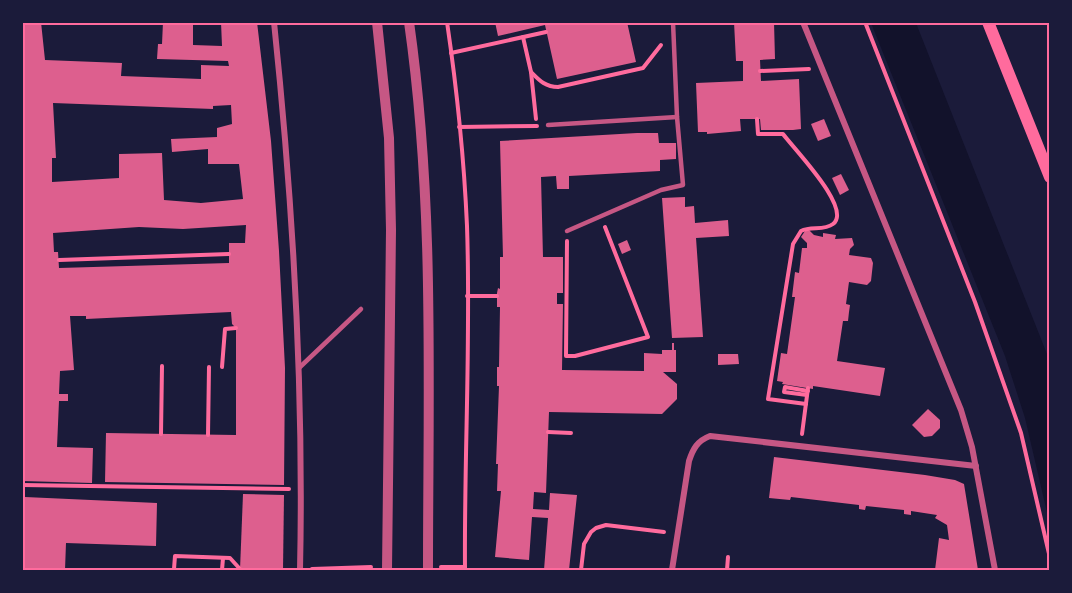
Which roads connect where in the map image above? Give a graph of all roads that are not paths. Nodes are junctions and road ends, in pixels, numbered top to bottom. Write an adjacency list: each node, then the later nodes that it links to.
1 (274, 22): 12 (street)
2 (377, 22): 15 (street)
3 (409, 22): 16 (street)
4 (673, 22): 7 (lane)
5 (803, 22): 13 (street)
6 (988, 22): 9 (main road)
7 (677, 117): 8 (lane); 10 (lane)
8 (548, 125)
9 (1050, 177)
10 (567, 231)
11 (361, 309): 12 (lane)
12 (299, 368): 14 (street)
13 (976, 466): 17 (street); 18 (street)
14 (300, 570)
15 (387, 570)
16 (428, 570)
17 (672, 570)
18 (995, 570)

